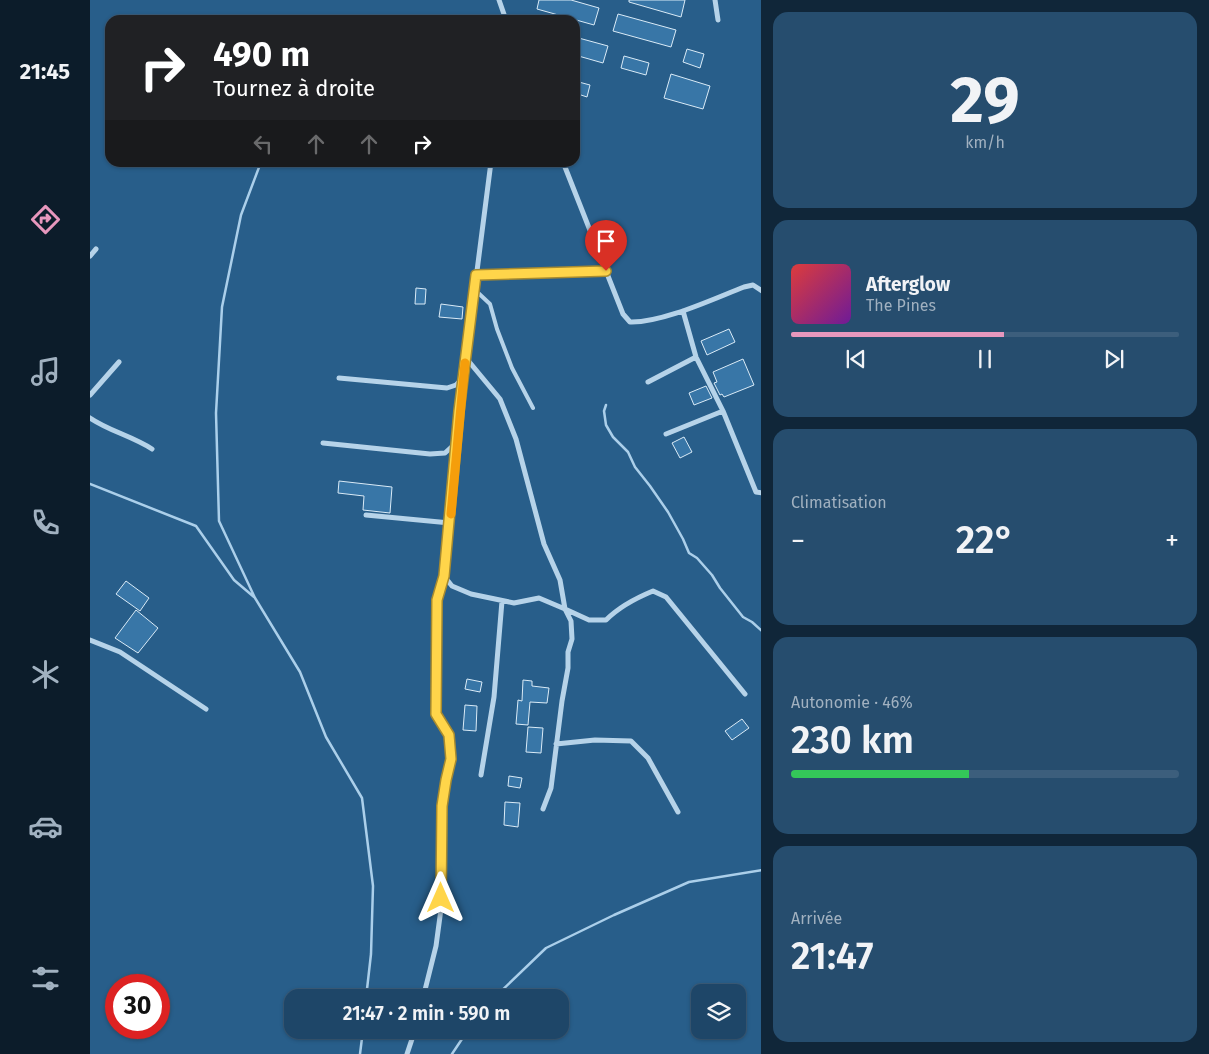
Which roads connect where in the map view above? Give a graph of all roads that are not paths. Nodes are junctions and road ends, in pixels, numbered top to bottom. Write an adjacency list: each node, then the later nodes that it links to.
1 (499, 0): 3 (street)
2 (715, 0): 4 (street)
3 (504, 15)
4 (718, 20)
5 (490, 167): 10 (street)
6 (565, 167): 9 (street)
7 (96, 249): 8 (street)
8 (90, 256)
9 (606, 271): 10 (street); 13 (street)
10 (476, 275): 11 (street)
11 (474, 289): 15 (street); 21 (lane)
12 (761, 290): 13 (street)
13 (683, 311): 14 (street)
14 (696, 357): 19 (street); 22 (street)
15 (466, 358): 18 (street); 33 (street)
16 (119, 362): 20 (street)
17 (339, 378): 18 (street)
18 (463, 378): 25 (street)
19 (648, 382)
20 (90, 395)
21 (532, 408)
22 (723, 411): 24 (street); 28 (street)
23 (90, 418): 27 (street)
24 (666, 434)
25 (457, 442): 26 (street); 30 (street)
26 (322, 443)
27 (152, 449)
28 (761, 494)
29 (366, 515): 30 (street)
30 (450, 522): 31 (street)
31 (444, 576): 32 (street); 41 (street)
32 (502, 601): 33 (street); 38 (street)
33 (564, 609): 35 (street); 37 (street)
34 (90, 640): 36 (street)
35 (745, 694)
36 (206, 709)
37 (556, 744): 39 (street); 40 (street)
38 (481, 775)
39 (543, 810)
40 (678, 812)
41 (425, 989)
42 (412, 1039): 43 (street)
43 (407, 1054)

